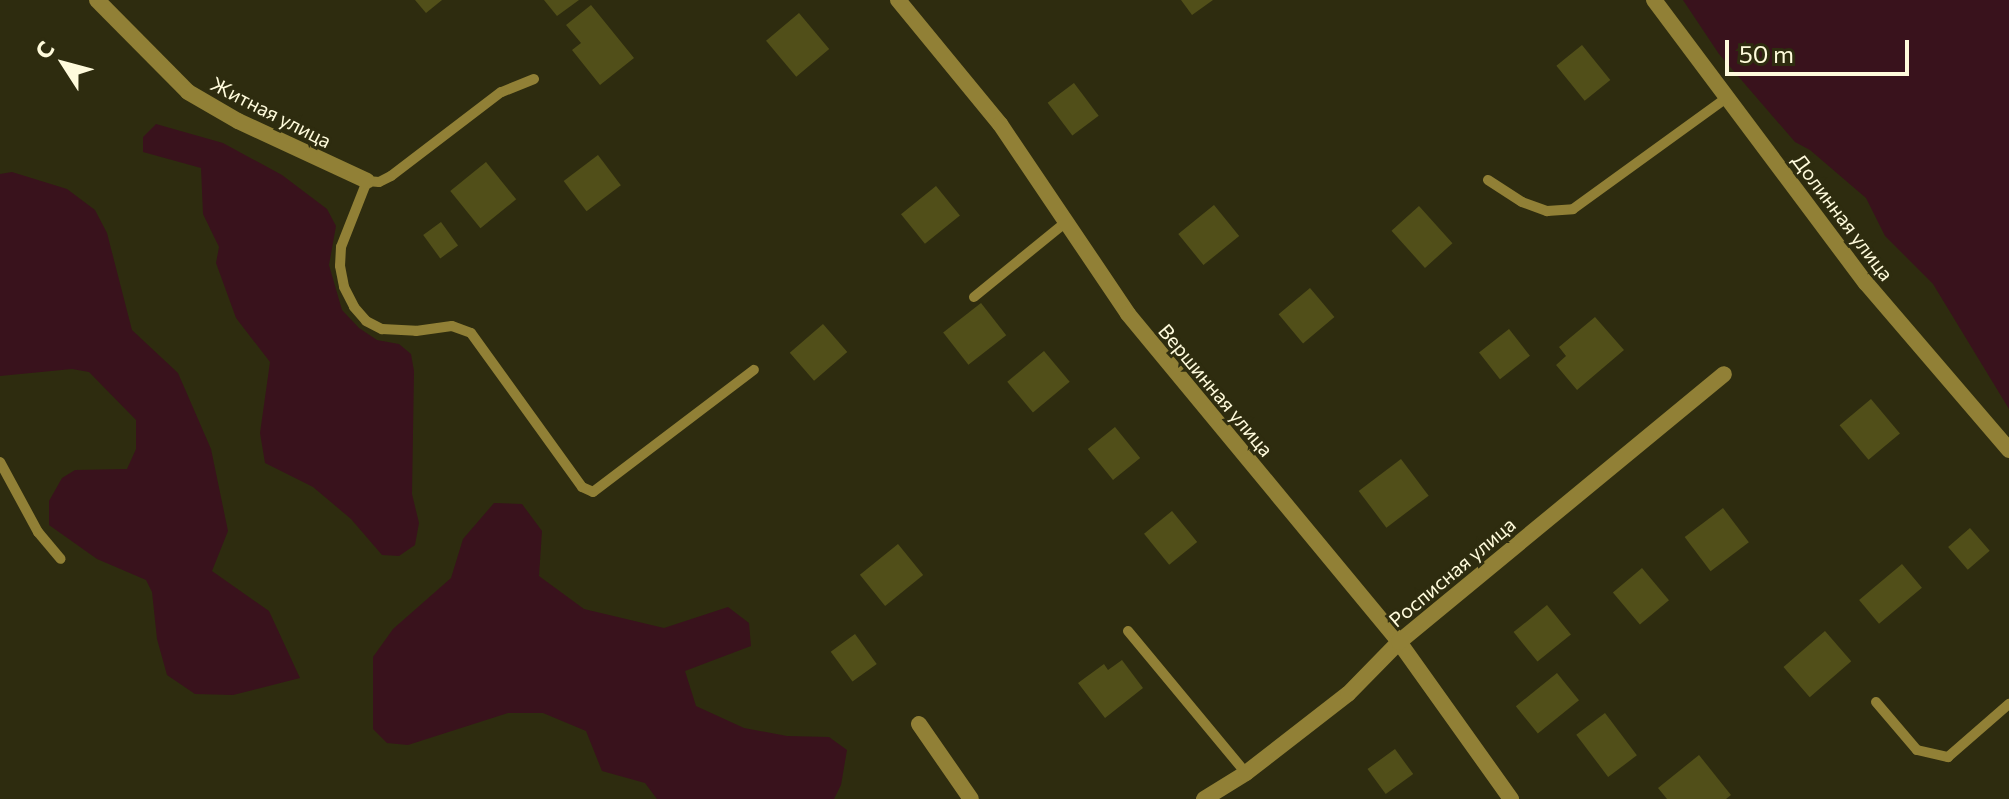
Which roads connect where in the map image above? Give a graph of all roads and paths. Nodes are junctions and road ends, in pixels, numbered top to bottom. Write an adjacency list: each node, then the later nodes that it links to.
1 (97, 0): 7 (street, Житная улица)
2 (898, 0): 8 (street, Вершинная улица)
3 (1654, 0): 5 (street, Долинная улица)
4 (534, 79): 7 (lane)
5 (1728, 97): 6 (lane); 12 (street, Долинная улица)
6 (1488, 180)
7 (367, 181): 10 (lane)
8 (1066, 222): 9 (lane); 16 (street, Вершинная улица)
9 (974, 297)
10 (754, 370)
11 (1724, 374): 16 (street, Росписная улица)
12 (2009, 450)
13 (0, 462): 14 (lane)
14 (61, 559)
15 (1128, 631): 20 (lane)
16 (1399, 642): 20 (street, Росписная улица); 23 (street, Вершинная улица)
17 (1876, 702): 18 (lane)
18 (2009, 704)
19 (919, 724): 21 (street)
20 (1246, 773): 22 (street, Росписная улица)
21 (971, 799)
22 (1204, 799)
23 (1511, 799)

